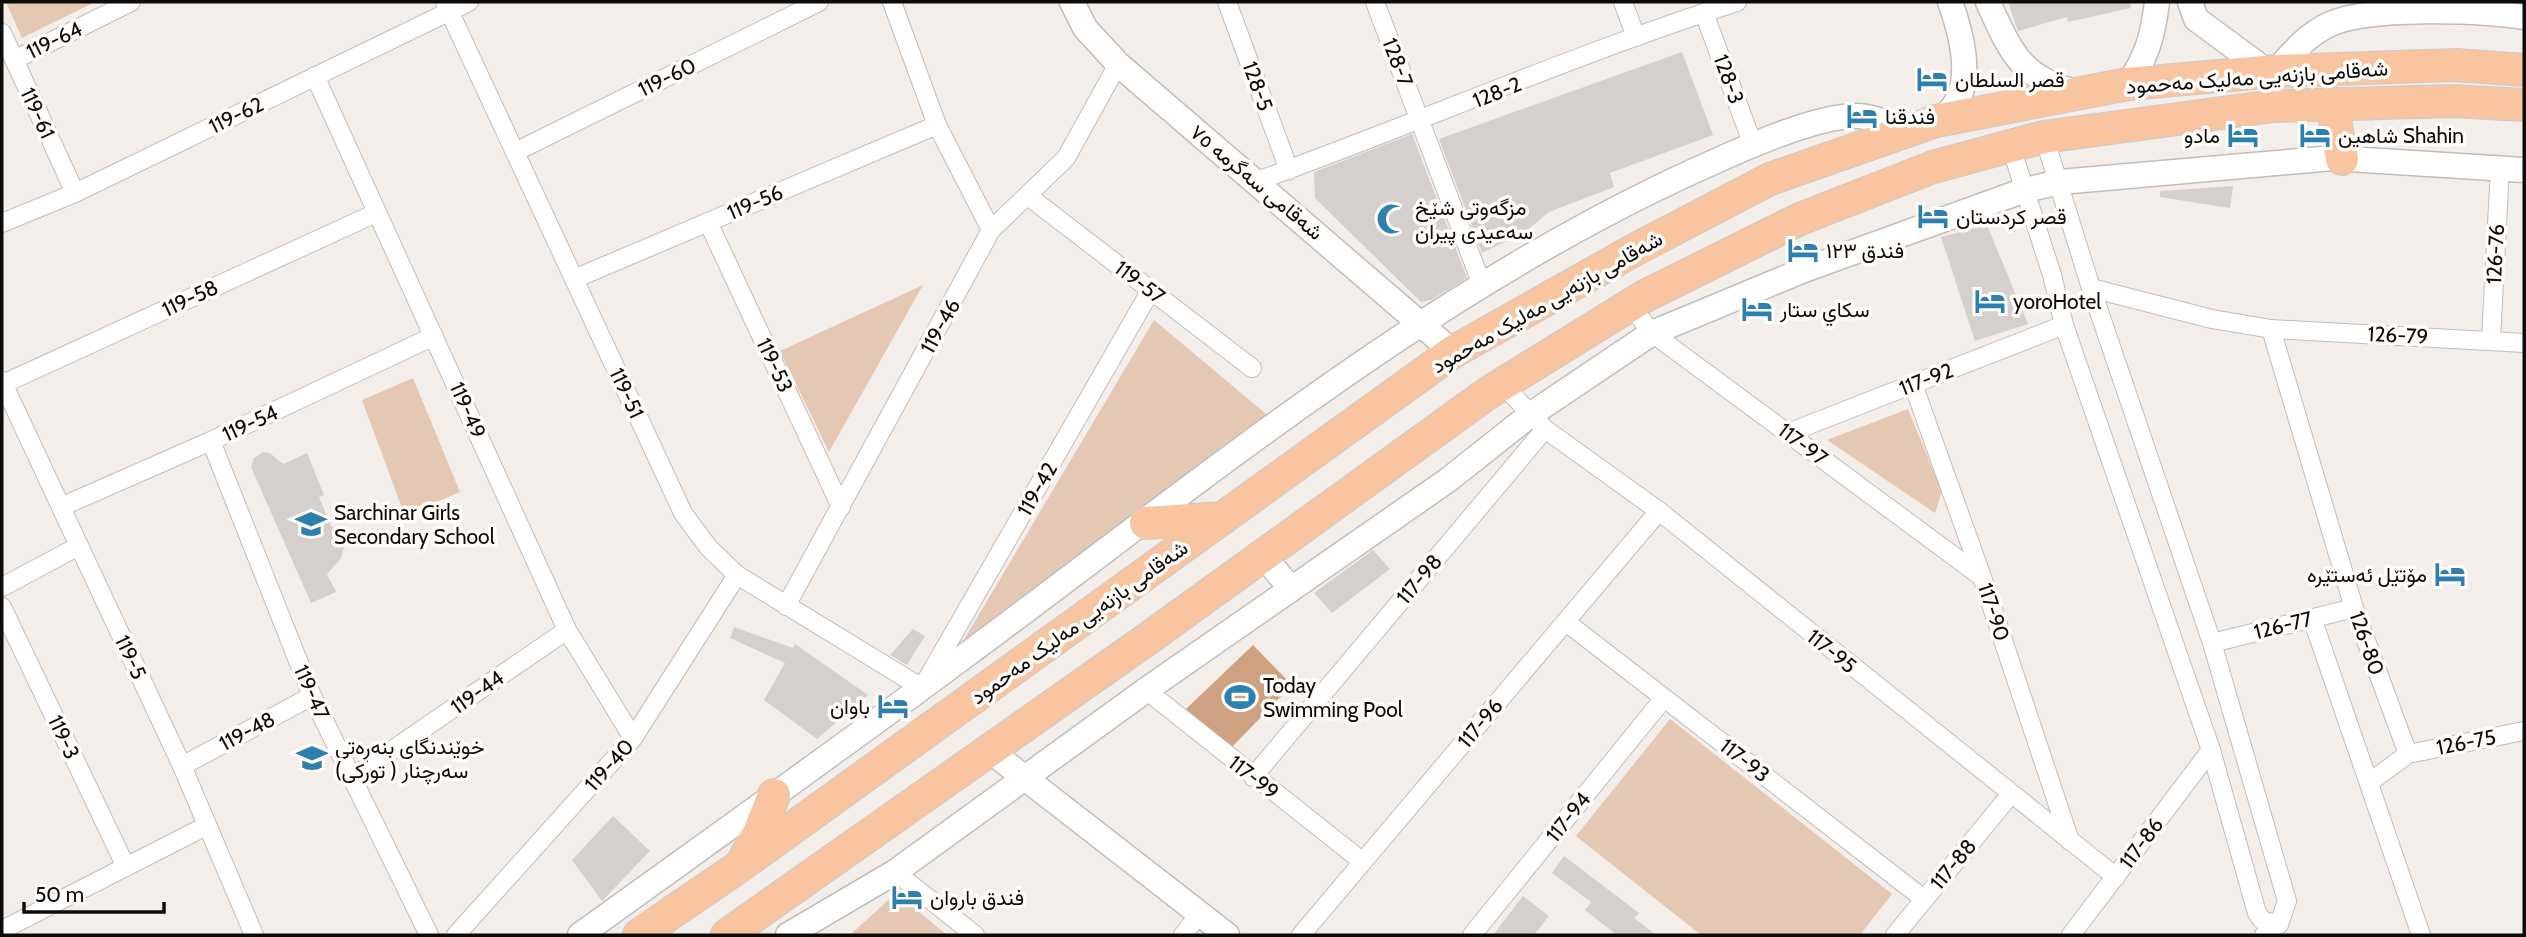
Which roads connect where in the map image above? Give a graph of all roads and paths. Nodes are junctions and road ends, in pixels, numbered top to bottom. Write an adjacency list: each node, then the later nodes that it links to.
1 (131, 2): 19 (street, 119-64)
2 (469, 2): 14 (street, 119-62)
3 (820, 2): 35 (street, 119-60)
4 (892, 2): 30 (street)
5 (1072, 2): 20 (main road, شەقامی سەگرمە ٧٥)
6 (1227, 2): 38 (street, 128-5)
7 (1376, 2): 29 (street, 128-7)
8 (1623, 2): 18 (street)
9 (1737, 2): 15 (street, 128-2)
10 (1950, 2): 28 (main road)
11 (1988, 2): 25 (main road)
12 (2157, 2): 24 (main road)
13 (2190, 2): 22 (main road)
14 (447, 6): 23 (street, 119-62); 35 (street, 119-51)
15 (1704, 13): 18 (street, 128-2); 34 (street, 128-3)
16 (2524, 17): 22 (main road)
17 (2, 33): 19 (street, 119-61)
18 (1636, 37): 29 (street, 128-2)
19 (14, 60): 42 (street, 119-61)
20 (1118, 64): 39 (main road, شەقامی سەگرمە ٧٥); 43 (street, 119-46)
21 (2524, 70): 22 (highway, شەقامی بازنەیی مەلیک مەحمود)
22 (2272, 71): 24 (highway, شەقامی بازنەیی مەلیک مەحمود)
23 (315, 76): 42 (street, 119-62); 44 (street, 119-49)
24 (2128, 84): 25 (highway, شەقامی بازنەیی مەلیک مەحمود)
25 (2081, 93): 28 (highway, شەقامی بازنەیی مەلیک مەحمود)
26 (2332, 103): 27 (highway, شەقامی بازنەیی مەلیک مەحمود); 32 (highway, شەقامی بازنەیی مەلیک مەحمود); 36 (highway)
27 (2524, 105)
28 (1936, 121): 31 (highway, شەقامی بازنەیی مەلیک مەحمود)
29 (1420, 122): 38 (street, 128-2); 49 (street, 128-7)
30 (937, 125): 45 (street, 119-56); 47 (street)
31 (1903, 132): 34 (main road); 60 (highway, شەقامی بازنەیی مەلیک مەحمود)
32 (2044, 137): 33 (highway, شەقامی بازنەیی مەلیک مەحمود); 40 (street)
33 (2010, 144): 41 (street); 52 (highway, شەقامی بازنەیی مەلیک مەحمود)
34 (1753, 145): 49 (main road)
35 (514, 152): 48 (street, 119-51)
36 (2342, 159): 37 (main road); 40 (main road)
37 (2512, 169): 58 (street, 126-76)
38 (1289, 170): 39 (street, 128-2)
39 (1257, 181): 53 (main road, شەقامی سەگرمە ٧٥)
40 (2060, 182): 41 (main road); 50 (street)
41 (2025, 190): 54 (street); 56 (main road)
42 (75, 193): 46 (street, 119-62)
43 (1028, 196): 47 (street, 119-46); 51 (street, 119-57)
44 (376, 213): 57 (street, 119-49); 62 (street, 119-58)
45 (708, 222): 48 (street, 119-56); 69 (street, 119-53)
46 (2, 223)
47 (991, 230): 69 (street, 119-46)
48 (574, 279): 75 (street, 119-51)
49 (1482, 285): 53 (main road)
50 (2091, 288): 55 (street, 126-79); 85 (street)
51 (1151, 290): 61 (street, 119-57); 86 (street, 119-42)
52 (1630, 305): 56 (street, 117-97); 63 (highway, شەقامی بازنەیی مەلیک مەحمود)
53 (1424, 324): 60 (main road, شەقامی سەگرمە ٧٥); 72 (main road)
54 (2064, 325): 64 (street, 117-92); 93 (street)
55 (2272, 328): 58 (street, 126-79); 81 (street, 126-80)
56 (1652, 333): 65 (main road); 66 (street, 117-97)
57 (435, 336): 67 (street, 119-54); 84 (street, 119-49)
58 (2491, 340): 59 (street, 126-79)
59 (2524, 342)
60 (1453, 352): 71 (highway, شەقامی بازنەیی مەلیک مەحمود)
61 (1252, 368)
62 (2, 382): 68 (street, 119-5)
63 (1502, 384): 65 (street); 74 (highway, شەقامی بازنەیی مەلیک مەحمود)
64 (1913, 384): 66 (street, 117-92); 76 (street, 117-90)
65 (1538, 422): 70 (street, 117-95); 78 (main road); 97 (street, 117-98)
66 (1788, 433): 76 (street, 117-97)
67 (211, 441): 68 (street, 119-54); 88 (street, 119-47)
68 (63, 506): 73 (street, 119-5)
69 (841, 508): 80 (street, 119-46)
70 (1659, 511): 83 (street, 117-96); 100 (street, 117-95)
71 (1223, 518): 72 (highway); 106 (highway, شەقامی بازنەیی مەلیک مەحمود)
72 (1146, 523): 86 (main road)
73 (79, 546): 77 (street); 95 (street, 119-5)
74 (1262, 554): 78 (main road); 92 (highway, شەقامی بازنەیی مەلیک مەحمود)
75 (737, 575): 80 (street, 119-51); 91 (street, 119-40)
76 (1982, 577): 103 (street, 117-90)
77 (2, 587)
78 (1291, 589): 87 (main road)
79 (2, 607): 105 (street, 119-3)
80 (786, 607): 86 (street, 119-51)
81 (2354, 608): 82 (street, 126-77); 94 (street, 126-80)
82 (2312, 618): 85 (street, 126-77); 99 (street)
83 (1566, 622): 89 (street, 117-93); 104 (street, 117-96)
84 (567, 630): 91 (street, 119-49); 96 (street, 119-44)
85 (2212, 643): 112 (street)
86 (922, 688): 101 (main road)
87 (1146, 690): 97 (street, 117-99); 98 (main road)
88 (312, 696): 95 (street, 119-48); 96 (street, 119-47)
89 (1664, 698): 109 (street, 117-93); 124 (street, 117-94)
90 (2524, 731): 94 (street, 126-75)
91 (633, 738): 115 (street, 119-40)
92 (989, 750): 98 (main road); 118 (highway, شەقامی بازنەیی مەلیک مەحمود)
93 (2211, 750): 108 (street, 117-86); 112 (street)
94 (2408, 754): 99 (street)
95 (182, 766): 102 (street, 119-5)
96 (354, 777): 114 (street, 119-47)
97 (1253, 777): 104 (street, 117-99)
98 (1026, 779): 107 (main road); 110 (main road)
99 (2370, 782): 128 (street)
100 (2011, 794): 103 (street, 117-95); 109 (street, 117-88)
101 (774, 795): 106 (highway); 116 (main road)
102 (206, 826): 105 (street); 113 (street, 119-5)
103 (2070, 842): 108 (street, 117-95)
104 (1363, 862): 123 (street, 117-96)
105 (126, 867): 111 (street)
106 (737, 868): 117 (highway, شەقامی بازنەیی مەلیک مەحمود)
107 (895, 872): 119 (main road); 120 (street)
108 (2116, 877): 126 (street, 117-86)
109 (1924, 899): 125 (street, 117-88)
110 (1200, 913): 121 (street); 122 (main road)
111 (2, 930)
112 (2281, 930): 127 (street)
113 (254, 935)
114 (429, 935)
115 (456, 935)
116 (580, 935)
117 (639, 935)
118 (726, 935)
119 (788, 935)
120 (975, 935)
121 (1183, 935)
122 (1227, 935)
123 (1301, 935)
124 (1472, 935)
125 (1895, 935)
126 (2071, 935)
127 (2264, 935)
128 (2419, 935)

